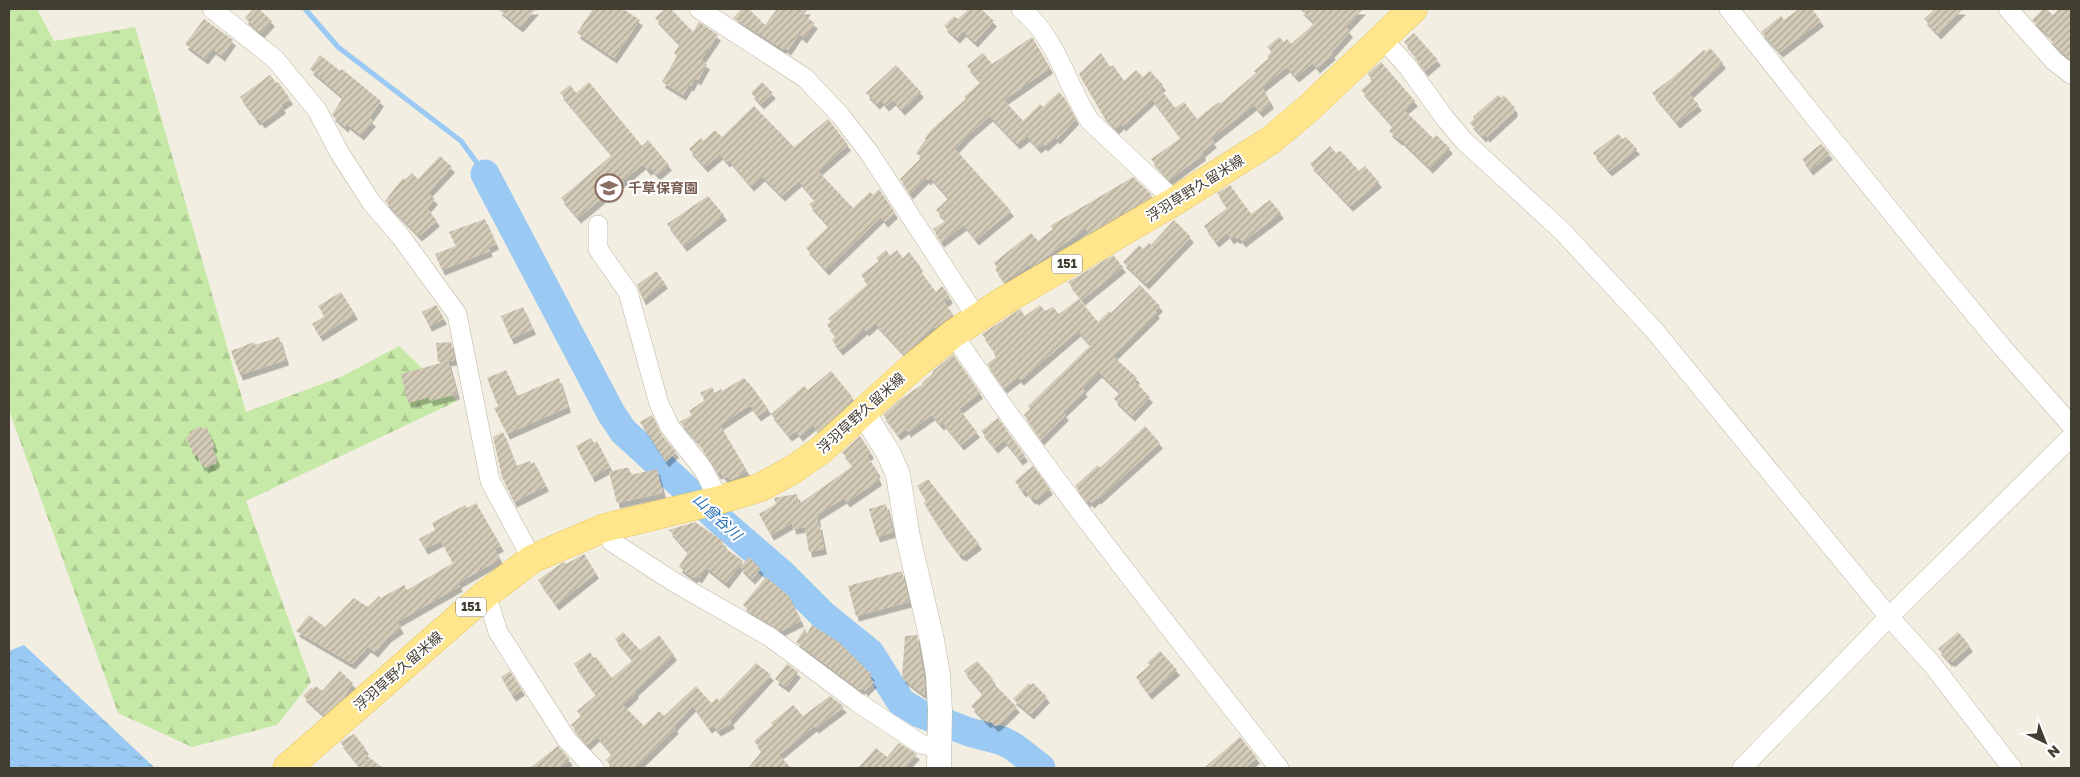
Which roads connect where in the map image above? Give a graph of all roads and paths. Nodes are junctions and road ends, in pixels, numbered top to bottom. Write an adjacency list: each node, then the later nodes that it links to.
1 (212, 9): 18 (street)
2 (699, 9): 11 (street)
3 (1021, 9): 9 (street)
4 (1413, 9): 7 (main road, 浮羽草野久留米線 / 151)
5 (1729, 9): 14 (street)
6 (2008, 9): 8 (street)
7 (1382, 38): 9 (main road, 浮羽草野久留米線 / 151); 20 (street)
8 (2071, 74)
9 (1175, 201): 11 (main road, 浮羽草野久留米線 / 151)
10 (598, 225): 16 (street)
11 (977, 318): 12 (main road, 浮羽草野久留米線 / 151)
12 (953, 334): 13 (main road, 浮羽草野久留米線 / 151); 24 (street)
13 (863, 412): 16 (main road, 浮羽草野久留米線 / 151); 21 (street)
14 (2071, 425)
15 (2071, 438): 20 (street)
16 (707, 503): 17 (main road, 浮羽草野久留米線 / 151)
17 (604, 528): 18 (main road, 浮羽草野久留米線 / 151); 21 (street)
18 (532, 559): 19 (main road, 浮羽草野久留米線 / 151)
19 (486, 594): 22 (main road, 浮羽草野久留米線 / 151); 23 (street)
20 (1889, 617): 25 (street); 26 (street)
21 (940, 739)
22 (287, 768)
23 (594, 768)
24 (1279, 768)
25 (1742, 768)
26 (2012, 768)

